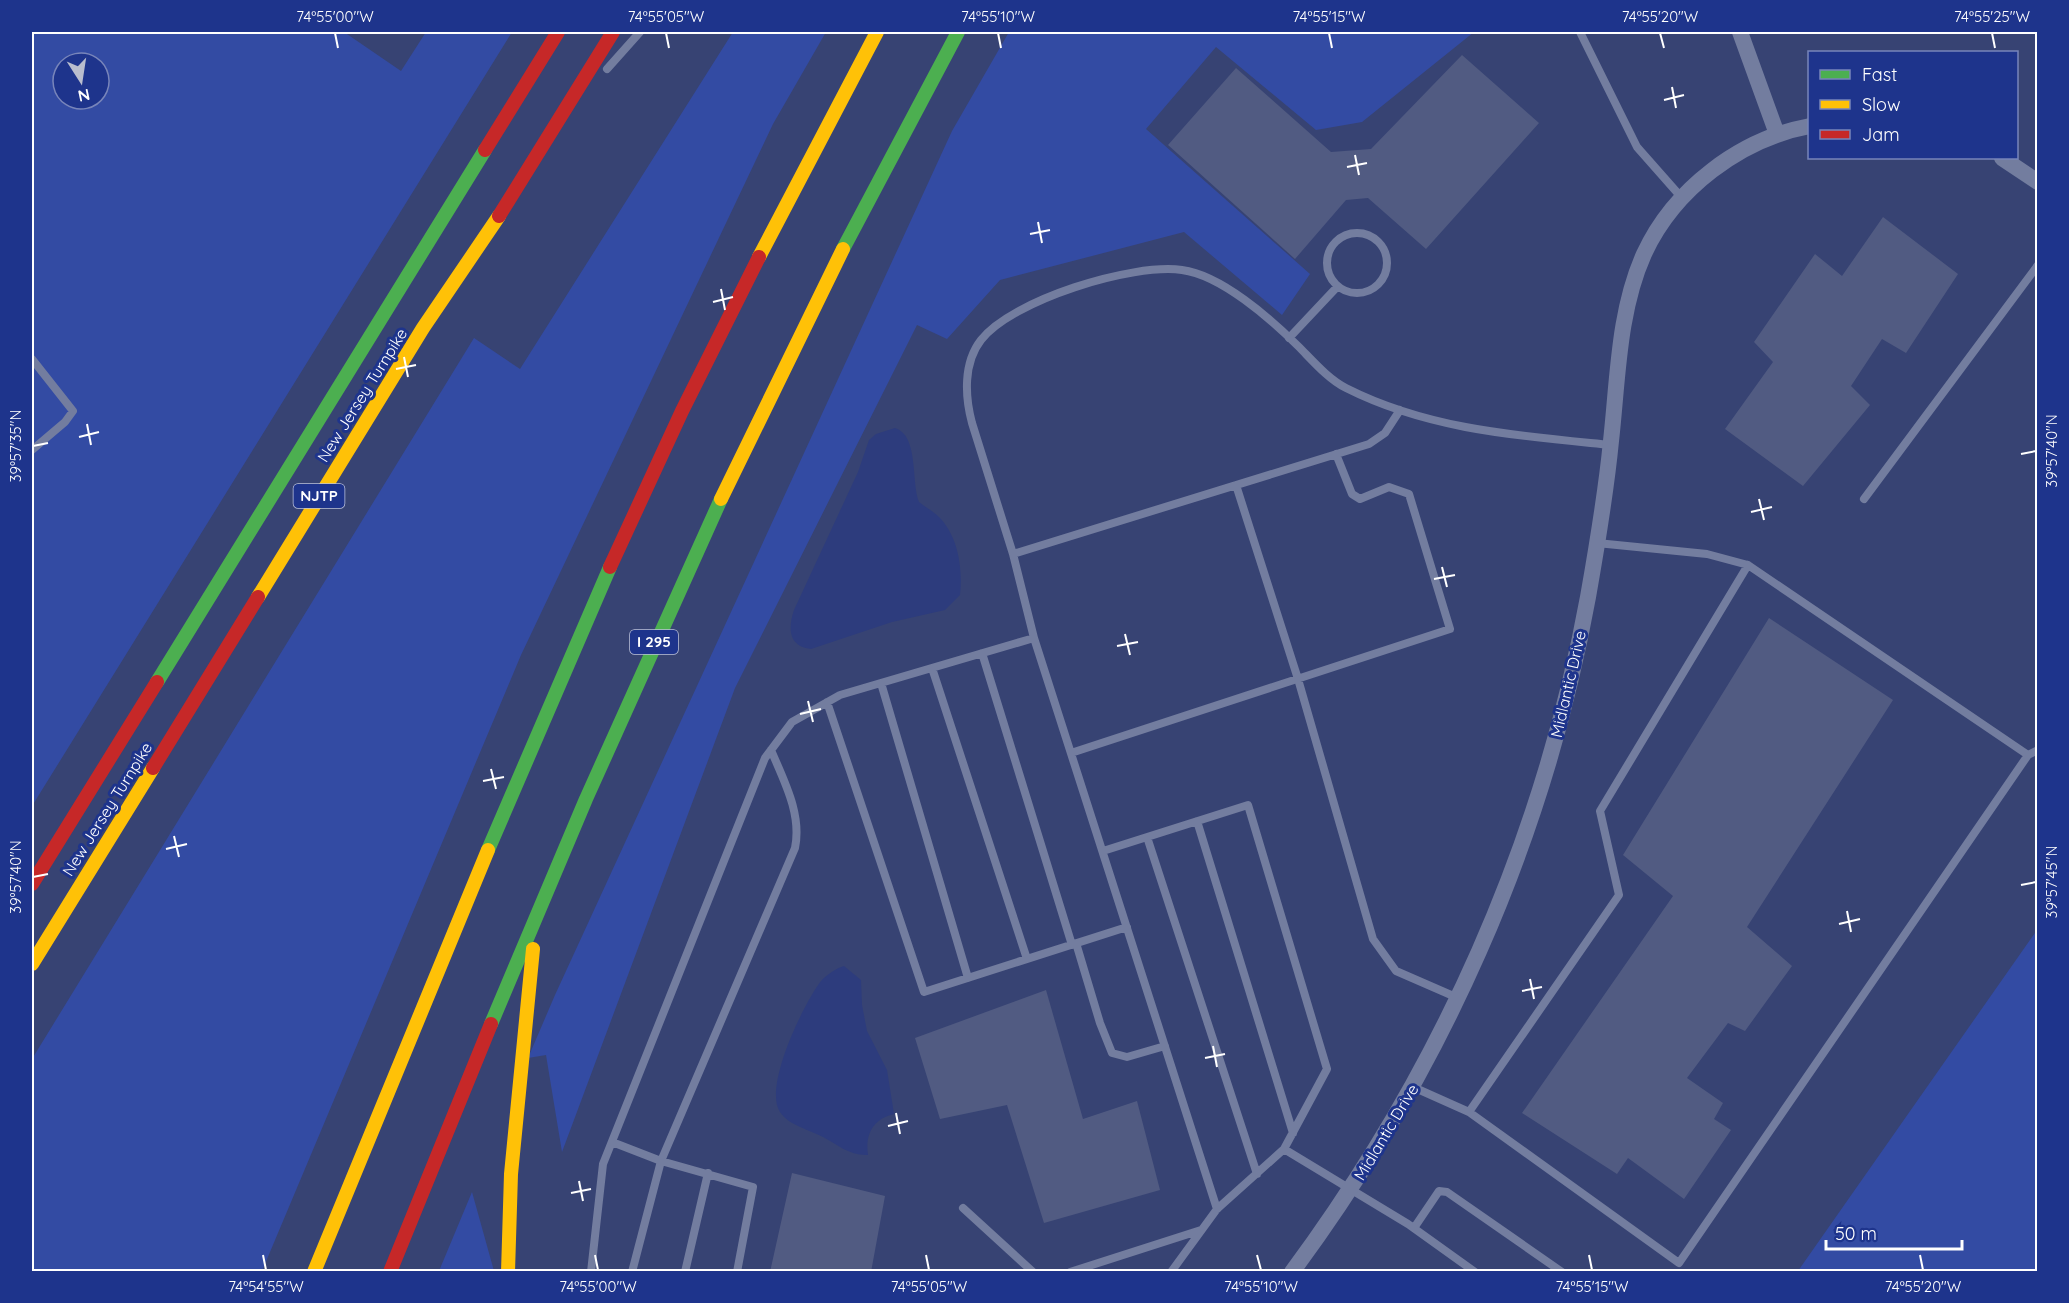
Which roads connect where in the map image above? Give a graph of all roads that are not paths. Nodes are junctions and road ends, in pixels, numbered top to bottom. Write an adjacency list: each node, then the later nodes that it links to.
1 (558, 32): 42 (highway, New Jersey Turnpike / NJTP)
2 (614, 32): 11 (highway, New Jersey Turnpike / NJTP)
3 (640, 32): 8 (lane)
4 (877, 32): 64 (highway)
5 (958, 32): 43 (highway, I 295)
6 (1580, 32): 15 (lane)
7 (1740, 32): 12 (street)
8 (600, 76)
9 (592, 85): 11 (lane)
10 (1808, 126): 12 (street, Midlantic Drive)
11 (553, 130): 47 (highway, New Jersey Turnpike / NJTP)
12 (1777, 134): 15 (street, Midlantic Drive)
13 (2003, 159): 14 (street)
14 (2037, 182)
15 (1682, 198): 21 (street, Midlantic Drive)
16 (2037, 265): 25 (lane)
17 (1337, 287): 17 (lane); 18 (lane)
18 (1289, 338): 20 (lane); 27 (lane)
19 (32, 359): 22 (lane)
20 (1400, 410): 21 (lane); 23 (lane)
21 (1611, 445): 26 (street, Midlantic Drive)
22 (32, 450)
23 (1336, 454): 24 (lane); 32 (lane)
24 (1236, 485): 27 (lane); 32 (lane)
25 (1864, 499)
26 (1597, 543): 28 (lane); 49 (street, Midlantic Drive)
27 (1013, 554): 29 (lane)
28 (1748, 565): 38 (lane); 52 (lane)
29 (1034, 638): 30 (lane); 37 (lane)
30 (982, 653): 31 (lane); 45 (lane)
31 (933, 668): 33 (lane); 46 (lane)
32 (1298, 679): 37 (lane); 49 (lane)
33 (881, 683): 34 (lane); 48 (lane)
34 (827, 702): 35 (lane); 48 (lane)
35 (771, 750): 54 (lane); 56 (lane)
36 (2037, 750): 38 (lane)
37 (1071, 753): 41 (lane)
38 (2028, 755): 52 (lane)
39 (1197, 821): 40 (lane); 53 (lane); 53 (lane)
40 (1147, 837): 41 (lane); 58 (lane)
41 (1103, 851): 44 (lane)
42 (32, 884)
43 (536, 918): 65 (highway, I 295); 66 (highway)
44 (1127, 927): 45 (lane); 50 (lane)
45 (1074, 944): 46 (lane); 50 (lane)
46 (1027, 959): 48 (lane)
47 (32, 964)
48 (968, 978)
49 (1458, 998): 51 (street, Midlantic Drive)
50 (1165, 1046): 61 (lane)
51 (1413, 1087): 52 (lane); 59 (street, Midlantic Drive)
52 (1469, 1112)
53 (1293, 1133): 55 (lane)
54 (612, 1142): 56 (lane); 67 (lane)
55 (1284, 1149): 58 (lane); 59 (lane)
56 (662, 1161): 57 (lane); 68 (lane)
57 (708, 1173): 69 (lane); 70 (lane)
58 (1257, 1174): 61 (lane)
59 (1350, 1190): 62 (lane); 74 (street, Midlantic Drive)
60 (963, 1208): 71 (lane)
61 (1217, 1209): 63 (lane)
62 (1414, 1228): 75 (lane); 76 (lane)
63 (1202, 1230): 72 (lane); 73 (lane)
64 (314, 1272)
65 (390, 1272)
66 (508, 1272)
67 (591, 1272)
68 (632, 1272)
69 (685, 1272)
70 (737, 1272)
71 (1033, 1272)
72 (1070, 1272)
73 (1171, 1272)
74 (1292, 1272)
75 (1475, 1272)
76 (1562, 1272)

